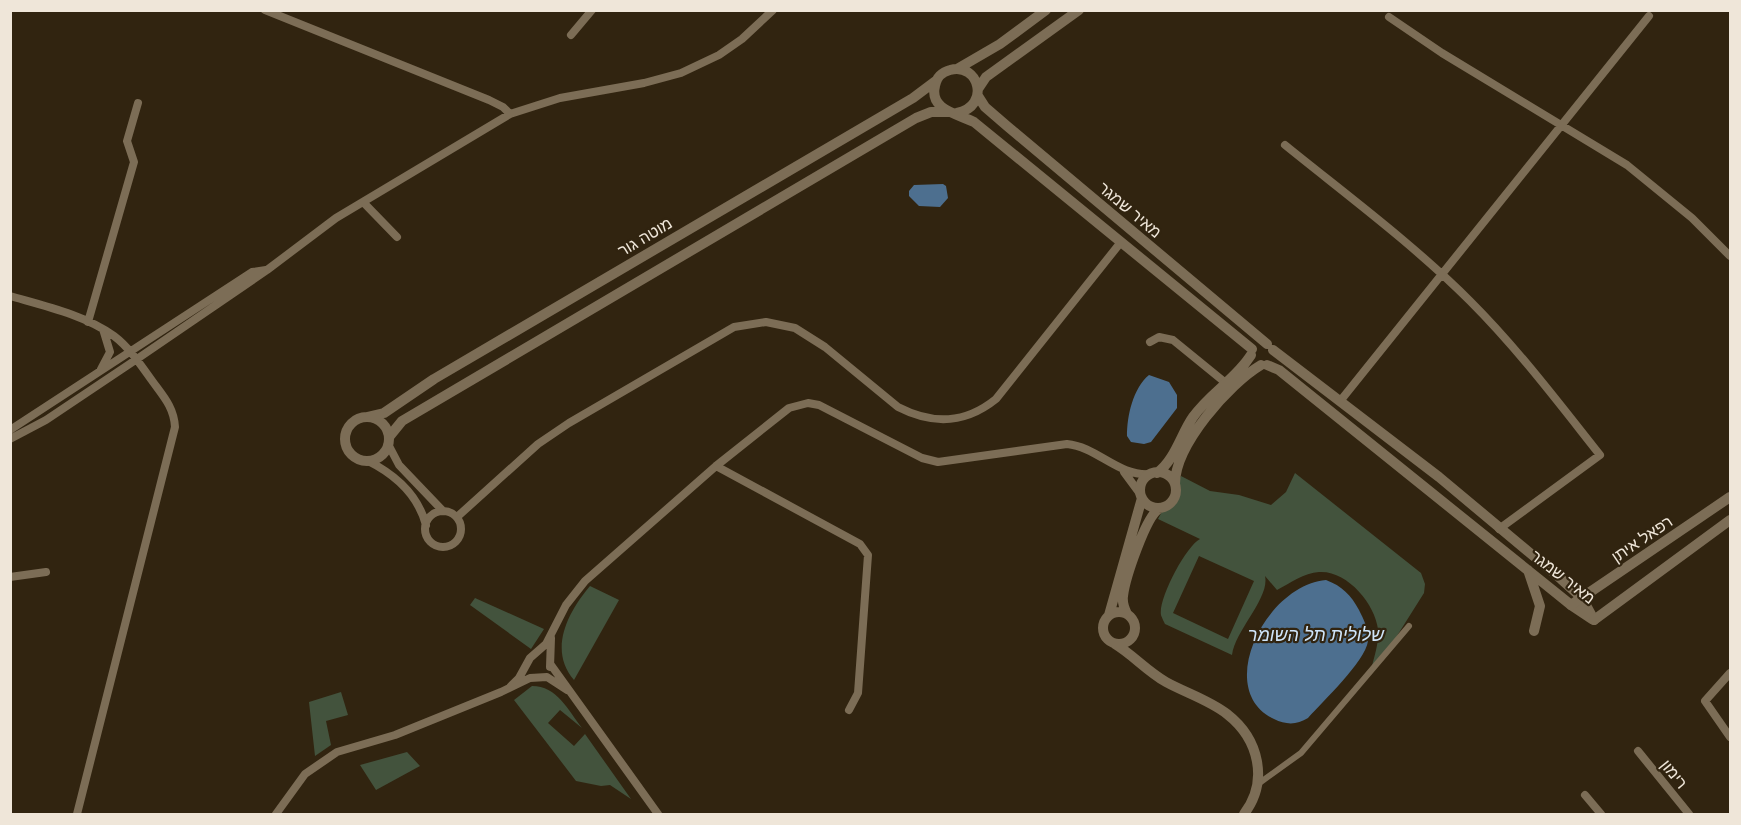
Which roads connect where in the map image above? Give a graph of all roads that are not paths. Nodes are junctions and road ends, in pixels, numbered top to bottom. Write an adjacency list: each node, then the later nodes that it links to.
1 (265, 10): 14 (street)
2 (592, 10): 8 (street)
3 (772, 10): 14 (street)
4 (1046, 10): 9 (street)
5 (1079, 10): 11 (street)
6 (1649, 16): 15 (street)
7 (1389, 17): 15 (street)
8 (571, 35)
9 (957, 69): 10 (street); 11 (street)
10 (937, 80): 13 (street); 35 (street, מוטה גור)
11 (978, 93): 13 (street); 27 (street, מאיר שמגר)
12 (138, 103): 24 (street)
13 (953, 113): 19 (street, מאיר שמגר); 38 (street)
14 (510, 114): 17 (street)
15 (1563, 124): 20 (street); 22 (street)
16 (1285, 145): 22 (street)
17 (363, 202): 18 (street); 21 (street)
18 (397, 237)
19 (1121, 242): 29 (street, מאיר שמגר); 50 (street)
20 (1731, 256)
21 (267, 270): 28 (street); 30 (street)
22 (1442, 275): 34 (street); 53 (street)
23 (10, 296): 24 (street)
24 (88, 322): 25 (street)
25 (103, 329): 28 (street); 32 (street)
26 (1150, 342): 33 (street)
27 (1270, 347): 29 (street); 31 (street); 34 (street, מאיר שמגר)
28 (130, 352): 30 (street); 32 (street)
29 (1252, 352): 31 (street); 33 (street)
30 (137, 359): 37 (street); 80 (street)
31 (1264, 365): 44 (street); 45 (street, מאיר שמגר)
32 (99, 373): 36 (street)
33 (1227, 384): 42 (street)
34 (1341, 400): 43 (street, מאיר שמגר)
35 (367, 417): 38 (street); 39 (street, מוטה גור)
36 (10, 430)
37 (10, 439)
38 (388, 441): 39 (street); 49 (street)
39 (368, 461): 52 (street)
40 (716, 466): 41 (street); 64 (street); 75 (street)
41 (1120, 469): 42 (street); 46 (street)
42 (1154, 473): 44 (street); 46 (street)
43 (1439, 477): 45 (street); 53 (street, מאיר שמגר)
44 (1175, 484): 48 (street)
45 (1429, 491): 54 (street, מאיר שמגר)
46 (1142, 497): 48 (street); 60 (street)
47 (1731, 497): 57 (street, רפאל איתן)
48 (1160, 508): 59 (street)
49 (443, 511): 50 (street); 52 (street)
50 (457, 517): 52 (street)
51 (1731, 520): 61 (street)
52 (426, 525)
53 (1499, 529): 57 (street, מאיר שמגר)
54 (1527, 567): 58 (street, מאיר שמגר); 63 (street)
55 (45, 572): 56 (street)
56 (10, 577)
57 (1582, 598): 58 (street, רפאל איתן); 61 (street, מאיר שמגר)
58 (1571, 605): 61 (street, מאיר שמגר)
59 (1127, 614): 60 (street); 65 (street)
60 (1109, 615): 66 (street)
61 (1594, 620)
62 (1409, 626): 78 (street)
63 (1534, 631)
64 (551, 636): 67 (street); 68 (street)
65 (1133, 636): 66 (street); 69 (street)
66 (1115, 644): 69 (street)
67 (534, 655): 68 (street); 70 (street)
68 (550, 662): 72 (street); 74 (street)
69 (1140, 662): 78 (street)
70 (528, 663): 72 (street); 73 (street)
71 (1731, 673): 76 (street)
72 (539, 676): 73 (street); 74 (street)
73 (510, 687): 81 (street)
74 (567, 690): 82 (street)
75 (849, 710)
76 (1731, 737)
77 (1638, 751): 85 (street, רימון)
78 (1258, 784): 83 (street)
79 (1585, 795): 84 (street)
80 (77, 814)
81 (276, 814)
82 (658, 814)
83 (1244, 814)
84 (1601, 814)
85 (1689, 814)

